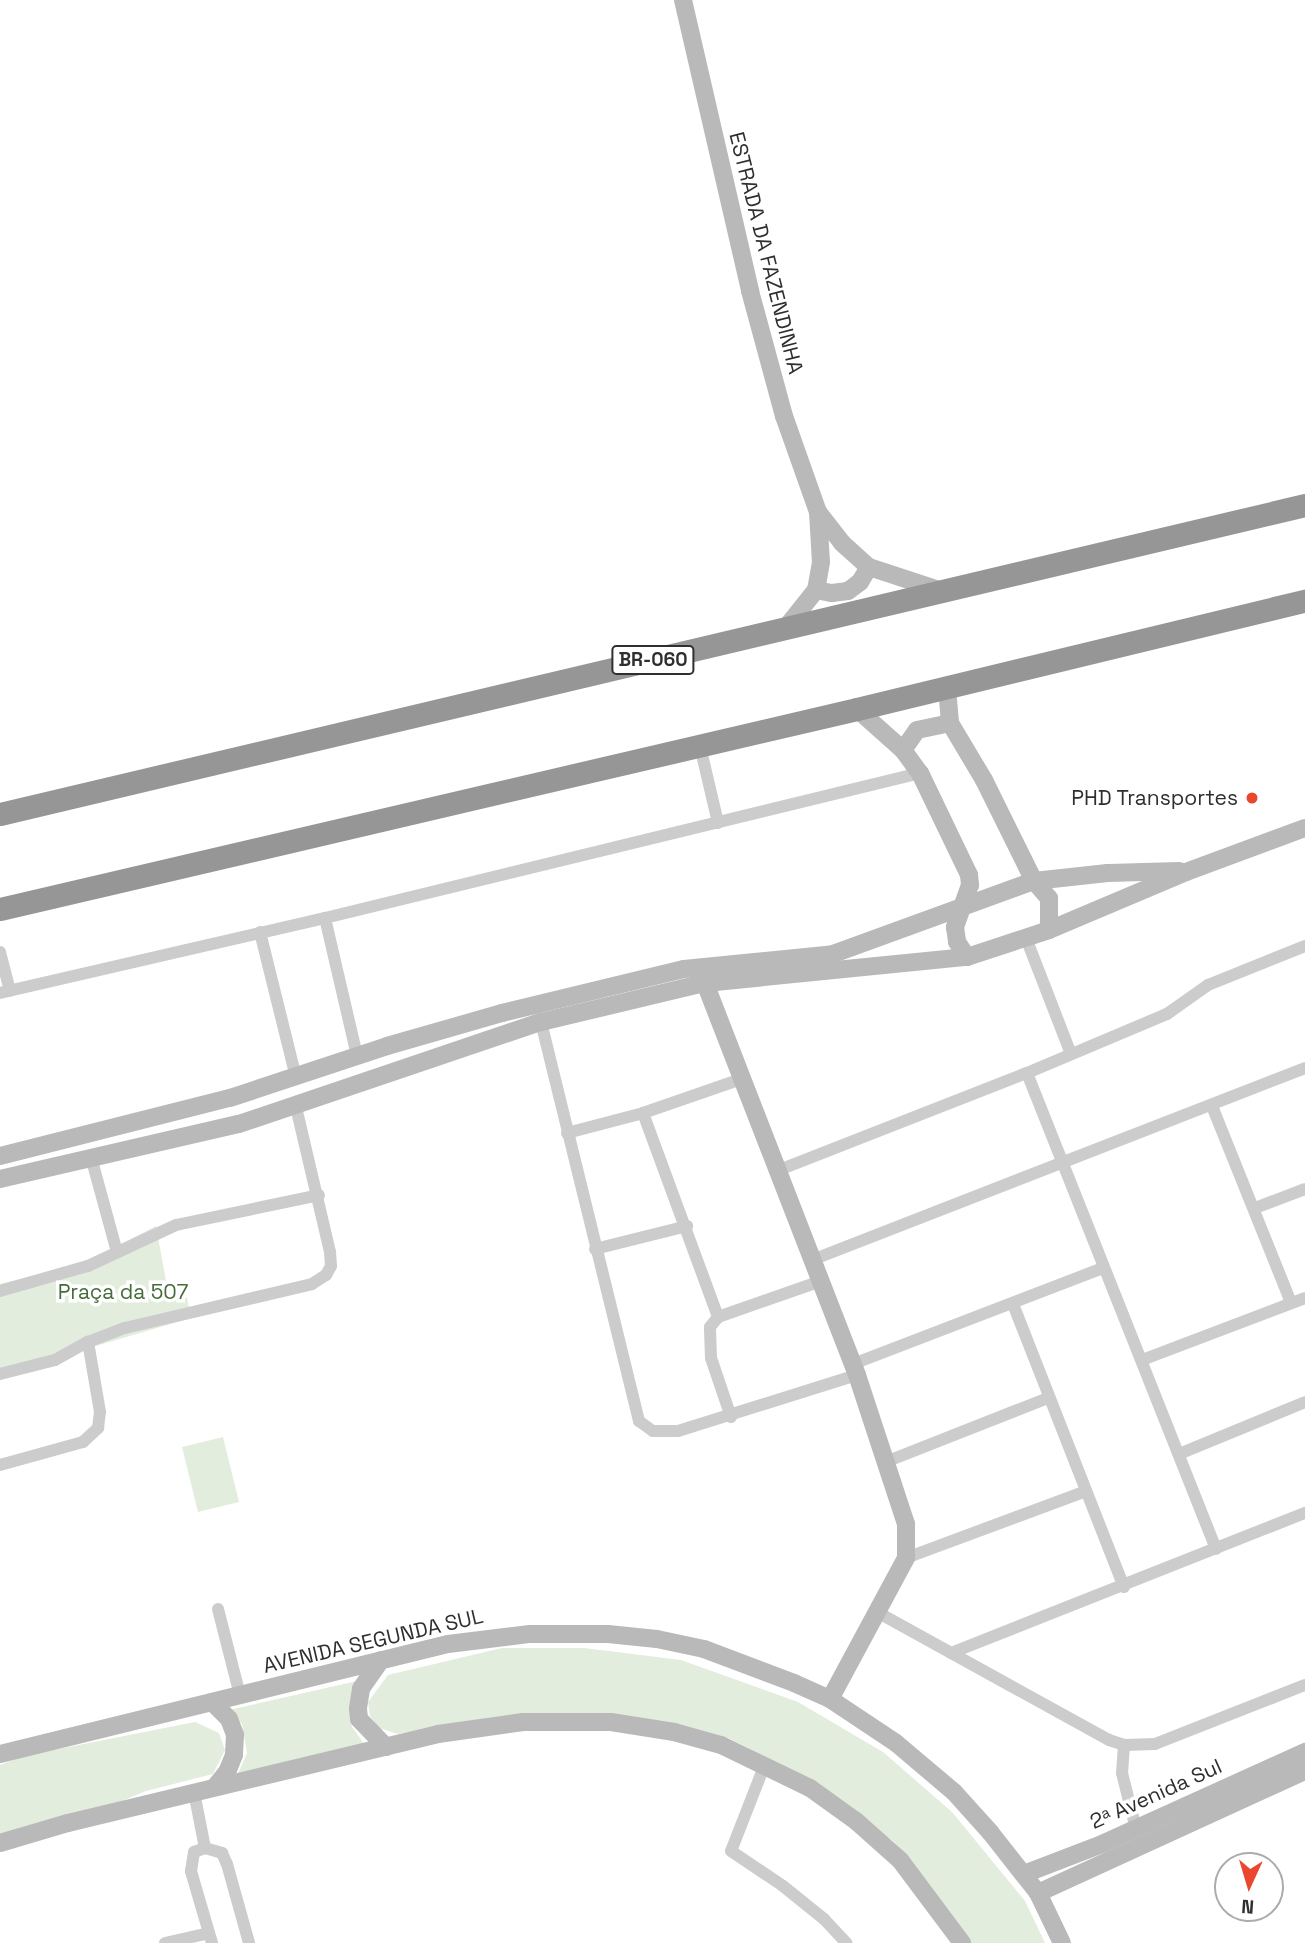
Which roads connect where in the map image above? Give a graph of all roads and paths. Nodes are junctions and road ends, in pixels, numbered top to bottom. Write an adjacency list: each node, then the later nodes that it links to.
1 (683, 0): 3 (street, ESTRADA DA FAZENDINHA)
2 (1305, 505): 6 (highway, BR-060)
3 (818, 512): 4 (street, ESTRADA DA FAZENDINHA); 5 (street, ESTRADA DA FAZENDINHA)
4 (869, 567): 5 (street); 6 (street, ESTRADA DA FAZENDINHA)
5 (816, 590): 8 (street)
6 (942, 591): 8 (highway, BR-060)
7 (1305, 601): 9 (highway)
8 (784, 631): 15 (highway, BR-060)
9 (947, 688): 10 (highway); 11 (street)
10 (857, 709): 12 (highway); 13 (street)
11 (950, 723): 13 (street); 19 (street)
12 (700, 746): 16 (street); 20 (highway)
13 (903, 750): 14 (street)
14 (920, 773): 16 (street); 21 (street)
15 (0, 814)
16 (718, 822): 22 (street)
17 (1305, 828): 18 (street)
18 (1186, 872): 19 (street); 23 (street)
19 (1034, 881): 21 (street); 23 (street)
20 (0, 909)
21 (961, 909): 28 (street); 32 (street)
22 (325, 918): 24 (street); 34 (street)
23 (1049, 930): 25 (street)
24 (260, 932): 30 (street); 38 (street)
25 (1026, 938): 28 (street); 33 (street)
26 (1305, 946): 33 (street)
27 (0, 952): 30 (street)
28 (967, 957): 29 (street)
29 (705, 983): 31 (street); 39 (street)
30 (5, 992)
31 (541, 1022): 36 (street); 45 (street)
32 (387, 1046): 34 (street); 36 (street)
33 (1071, 1054): 37 (street)
34 (357, 1056): 38 (street)
35 (1305, 1068): 41 (street)
36 (398, 1071): 42 (street)
37 (1027, 1073): 48 (street); 49 (street)
38 (296, 1077): 40 (street)
39 (741, 1079): 43 (street); 49 (street)
40 (230, 1098): 44 (street); 46 (street)
41 (1212, 1106): 48 (street); 53 (street)
42 (296, 1107): 44 (street); 52 (street)
43 (643, 1113): 45 (street); 54 (street)
44 (240, 1124): 47 (street)
45 (567, 1133): 55 (street)
46 (0, 1156)
47 (91, 1157): 50 (street); 56 (street)
48 (1063, 1164): 57 (street); 58 (street)
49 (779, 1170): 57 (street)
50 (0, 1179)
51 (1305, 1189): 53 (street)
52 (319, 1195): 56 (street); 65 (street)
53 (1255, 1208): 62 (street)
54 (687, 1226): 55 (street); 64 (street)
55 (596, 1249): 71 (street)
56 (117, 1252): 60 (street)
57 (812, 1260): 59 (street)
58 (1103, 1268): 63 (street); 66 (street)
59 (821, 1281): 64 (street); 67 (street)
60 (0, 1291)
61 (1305, 1298): 62 (street)
62 (1292, 1303): 66 (street)
63 (1013, 1304): 67 (street); 69 (street)
64 (718, 1317): 71 (street)
65 (88, 1342): 68 (street); 74 (street)
66 (1142, 1360): 72 (street)
67 (855, 1370): 71 (street); 73 (street)
68 (0, 1374)
69 (1048, 1398): 73 (street); 75 (street)
70 (1305, 1402): 72 (street)
71 (731, 1417)
72 (1179, 1454): 77 (street)
73 (888, 1461): 78 (street)
74 (0, 1465)
75 (1086, 1491): 78 (street); 79 (street)
76 (1305, 1513): 77 (street)
77 (1216, 1549): 79 (street)
78 (906, 1558): 81 (street)
79 (1124, 1587): 82 (street)
80 (218, 1609): 85 (street)
81 (877, 1612): 82 (street); 86 (street)
82 (951, 1653): 88 (street)
83 (381, 1660): 85 (street, AVENIDA SEGUNDA SUL); 86 (street, AVENIDA SEGUNDA SUL); 89 (street)
84 (1305, 1685): 88 (street)
85 (240, 1695): 87 (street, AVENIDA SEGUNDA SUL)
86 (830, 1699): 99 (street, AVENIDA SEGUNDA SUL)
87 (212, 1702): 91 (street, AVENIDA SEGUNDA SUL); 94 (street)
88 (1124, 1745): 96 (street)
89 (386, 1747): 92 (street); 94 (street)
90 (1305, 1752): 96 (street, 2ᵃ Avenida Sul)
91 (0, 1754)
92 (765, 1764): 104 (street); 105 (street)
93 (1305, 1771): 100 (street, 2ᵃ Avenida Sul)
94 (215, 1787): 95 (street)
95 (194, 1792): 97 (street); 98 (street)
96 (1136, 1829): 99 (street, 2ᵃ Avenida Sul)
97 (0, 1843)
98 (205, 1848): 101 (street); 103 (street)
99 (1024, 1874): 100 (street, AVENIDA SEGUNDA SUL)
100 (1038, 1893): 106 (street, AVENIDA SEGUNDA SUL)
101 (210, 1938): 102 (street)
102 (165, 1943)
103 (249, 1943)
104 (846, 1943)
105 (962, 1943)
106 (1062, 1943)

